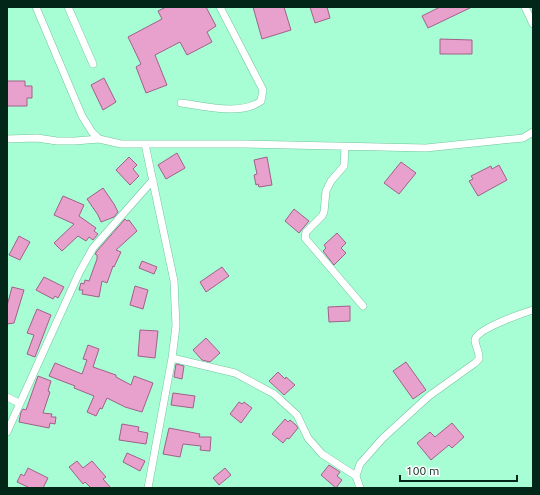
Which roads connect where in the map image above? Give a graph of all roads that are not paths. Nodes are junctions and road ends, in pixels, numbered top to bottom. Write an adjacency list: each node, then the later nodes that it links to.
1 (36, 7): 10 (street)
2 (68, 7): 6 (street)
3 (220, 7): 7 (street)
4 (525, 7): 5 (street)
5 (533, 24)
6 (93, 64)
7 (181, 103)
8 (533, 132): 12 (street)
9 (7, 139): 10 (street)
10 (98, 139): 11 (street)
11 (144, 144): 12 (street); 13 (street)
12 (345, 147): 14 (street)
13 (153, 180): 16 (street); 18 (street)
14 (363, 306)
15 (533, 310): 20 (street)
16 (172, 358): 20 (street); 21 (street)
17 (7, 397): 18 (street)
18 (19, 403): 19 (street)
19 (7, 432)
20 (356, 476): 22 (street)
21 (148, 488)
22 (360, 488)

